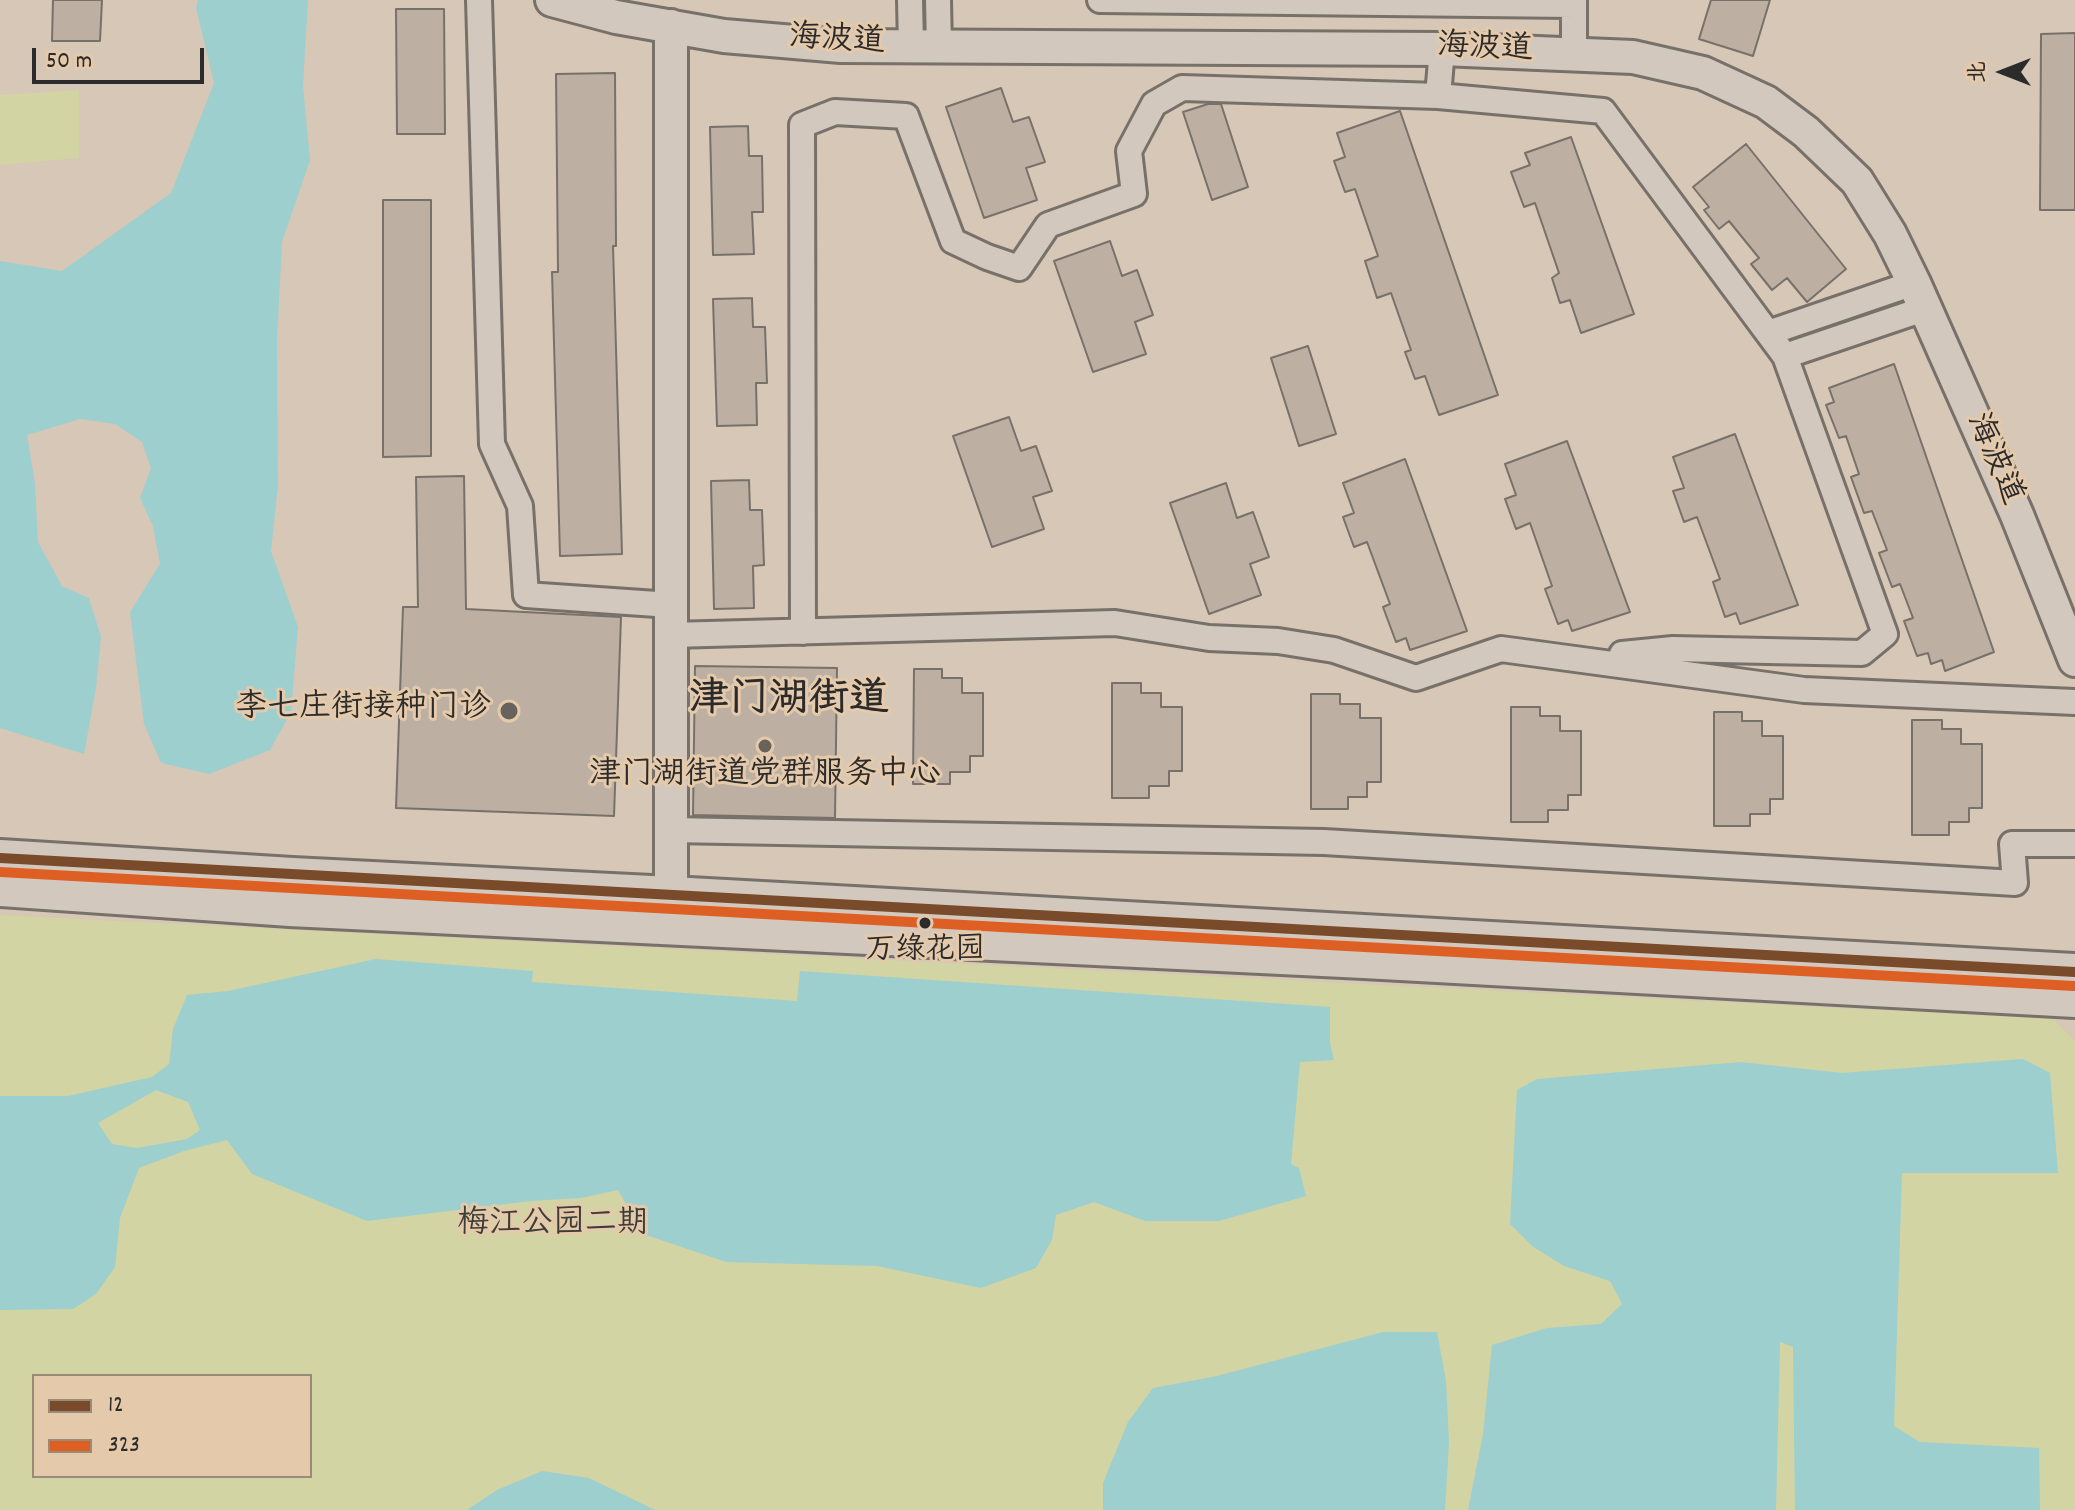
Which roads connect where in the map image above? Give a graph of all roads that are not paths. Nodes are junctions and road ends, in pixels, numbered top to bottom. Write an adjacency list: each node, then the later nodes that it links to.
1 (479, 0): 17 (street)
2 (552, 0): 9 (street, 海波道)
3 (910, 0): 10 (street)
4 (938, 0): 10 (street)
5 (1100, 0): 6 (street)
6 (1175, 0): 7 (street)
7 (1373, 1): 8 (street)
8 (1574, 2): 12 (street)
9 (671, 26): 10 (street, 海波道); 17 (street)
10 (925, 46): 11 (street, 海波道)
11 (1442, 49): 12 (street, 海波道); 13 (street)
12 (1574, 54): 14 (street, 海波道)
13 (1438, 96): 15 (street); 18 (street)
14 (1919, 296): 15 (street); 16 (street); 20 (street, 海波道)
15 (1768, 333): 16 (street)
16 (1785, 356): 19 (street)
17 (671, 620): 18 (street); 22 (street)
18 (803, 632): 19 (street)
19 (1586, 658): 21 (street)
20 (2075, 660)
21 (2075, 702)
22 (671, 830): 23 (street); 26 (street)
23 (2075, 844)
24 (0, 858): 26 (main road)
25 (0, 888): 26 (main road)
26 (671, 910): 27 (main road); 28 (main road)
27 (2075, 972)
28 (2075, 999)

